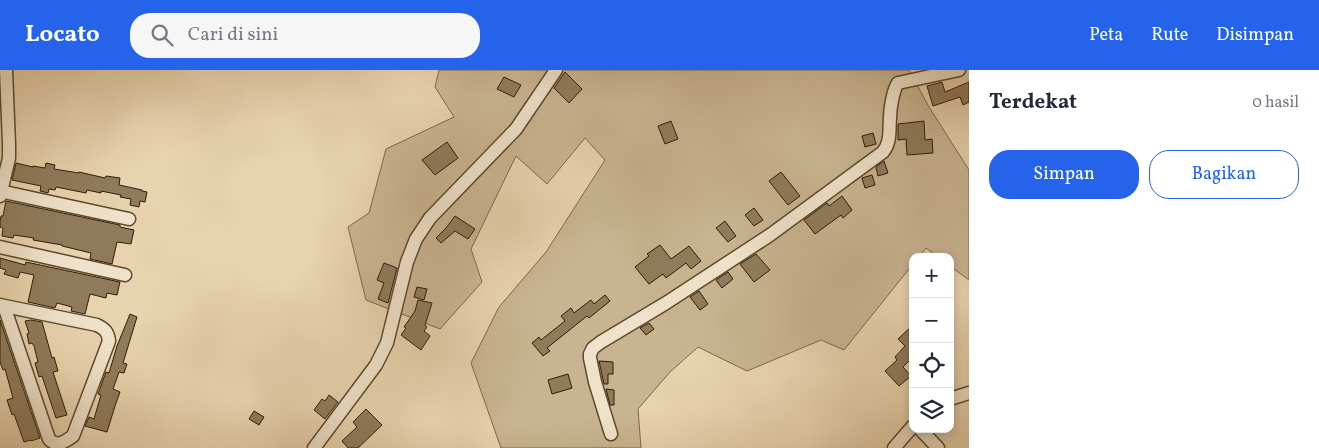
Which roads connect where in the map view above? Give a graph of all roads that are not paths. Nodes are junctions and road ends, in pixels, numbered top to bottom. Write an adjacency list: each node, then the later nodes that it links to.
1 (6, 70): 4 (street)
2 (556, 70): 14 (street)
3 (959, 70): 13 (street)
4 (0, 193): 5 (street)
5 (129, 219)
6 (0, 248): 7 (street)
7 (125, 275)
8 (2, 306): 8 (street)
9 (969, 393): 10 (street)
10 (954, 398)
11 (909, 431): 15 (street)
12 (924, 433): 16 (street)
13 (611, 434)
14 (314, 448)
15 (894, 448)
16 (938, 448)

